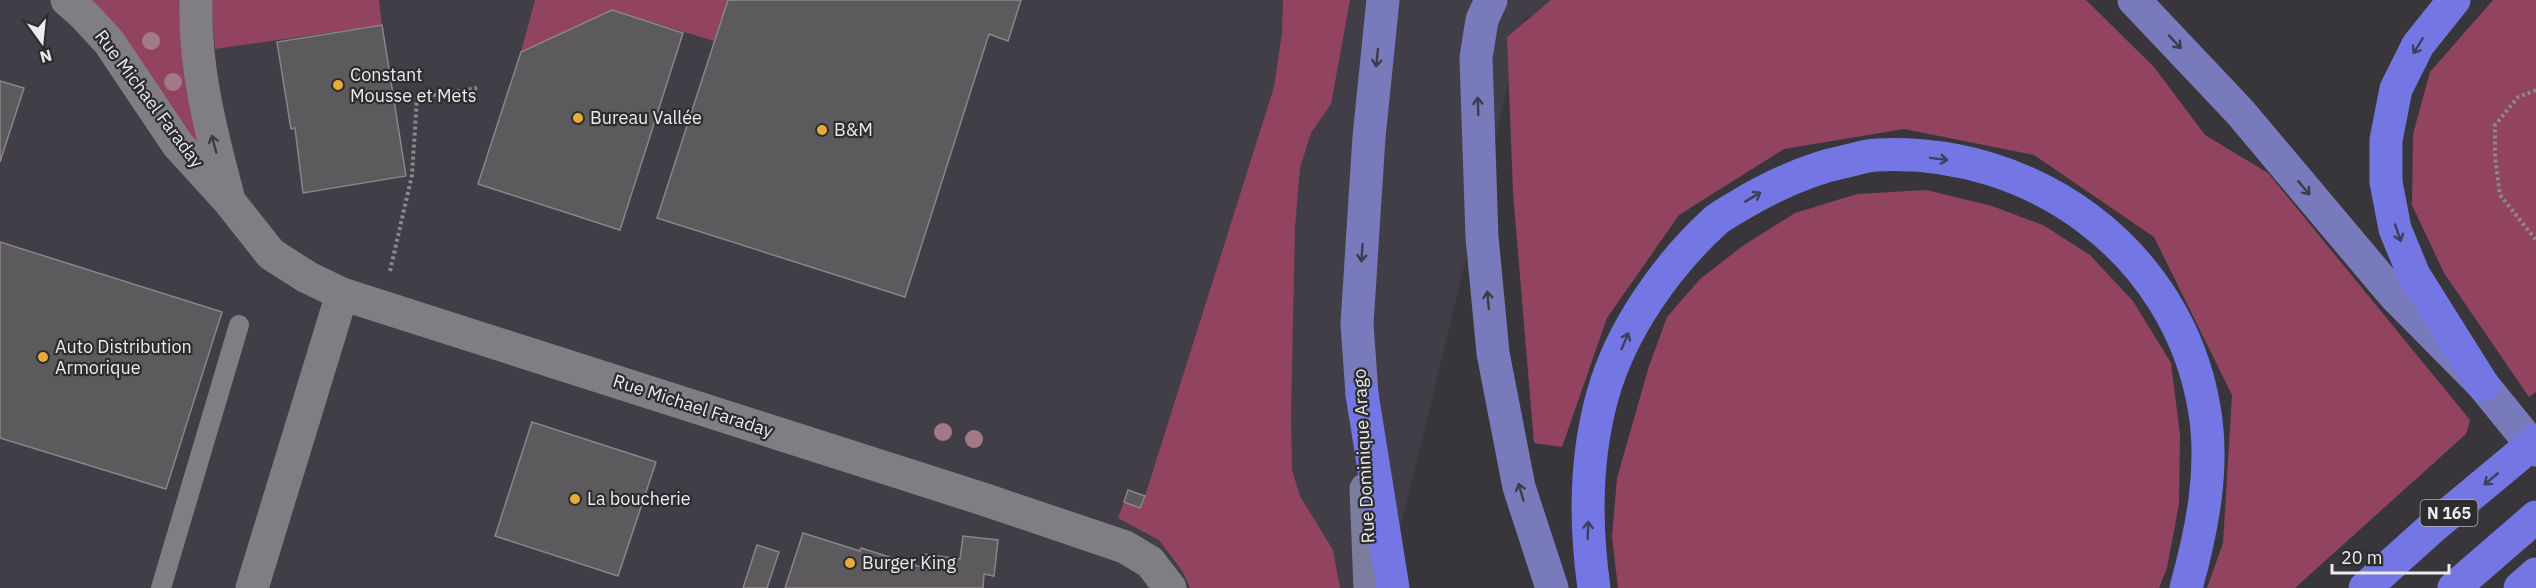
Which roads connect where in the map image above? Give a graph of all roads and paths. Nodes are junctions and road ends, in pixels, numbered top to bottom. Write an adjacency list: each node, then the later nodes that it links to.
1 (67, 0): 9 (street, Rue Michael Faraday)
2 (196, 0): 9 (street, Rue Michael Faraday, one-way to 2)
3 (1383, 0): 15 (main road, Rue Dominique Arago, one-way to 15)
4 (1491, 0): 25 (main road, one-way to 4)
5 (2134, 0): 14 (main road, one-way to 14)
6 (2454, 0): 14 (highway, one-way to 14)
7 (477, 88): 12 (path)
8 (2536, 90): 10 (path)
9 (229, 201): 11 (street, Rue Michael Faraday)
10 (2536, 240)
11 (342, 294): 12 (street, Rue Michael Faraday); 21 (street)
12 (382, 307): 22 (street, Rue Michael Faraday)
13 (239, 325): 20 (lane)
14 (2483, 384): 17 (main road)
15 (1362, 394): 23 (main road, Rue Dominique Arago); 24 (highway)
16 (2536, 441): 28 (highway, N 165, one-way to 28)
17 (2536, 450)
18 (2536, 517): 29 (highway)
19 (2536, 574): 30 (highway)
20 (161, 588)
21 (252, 588)
22 (1170, 588)
23 (1370, 588)
24 (1393, 588)
25 (1552, 588)
26 (1594, 588): 27 (highway, one-way to 27)
27 (2186, 588)
28 (2365, 588)
29 (2454, 588)
30 (2520, 588)

